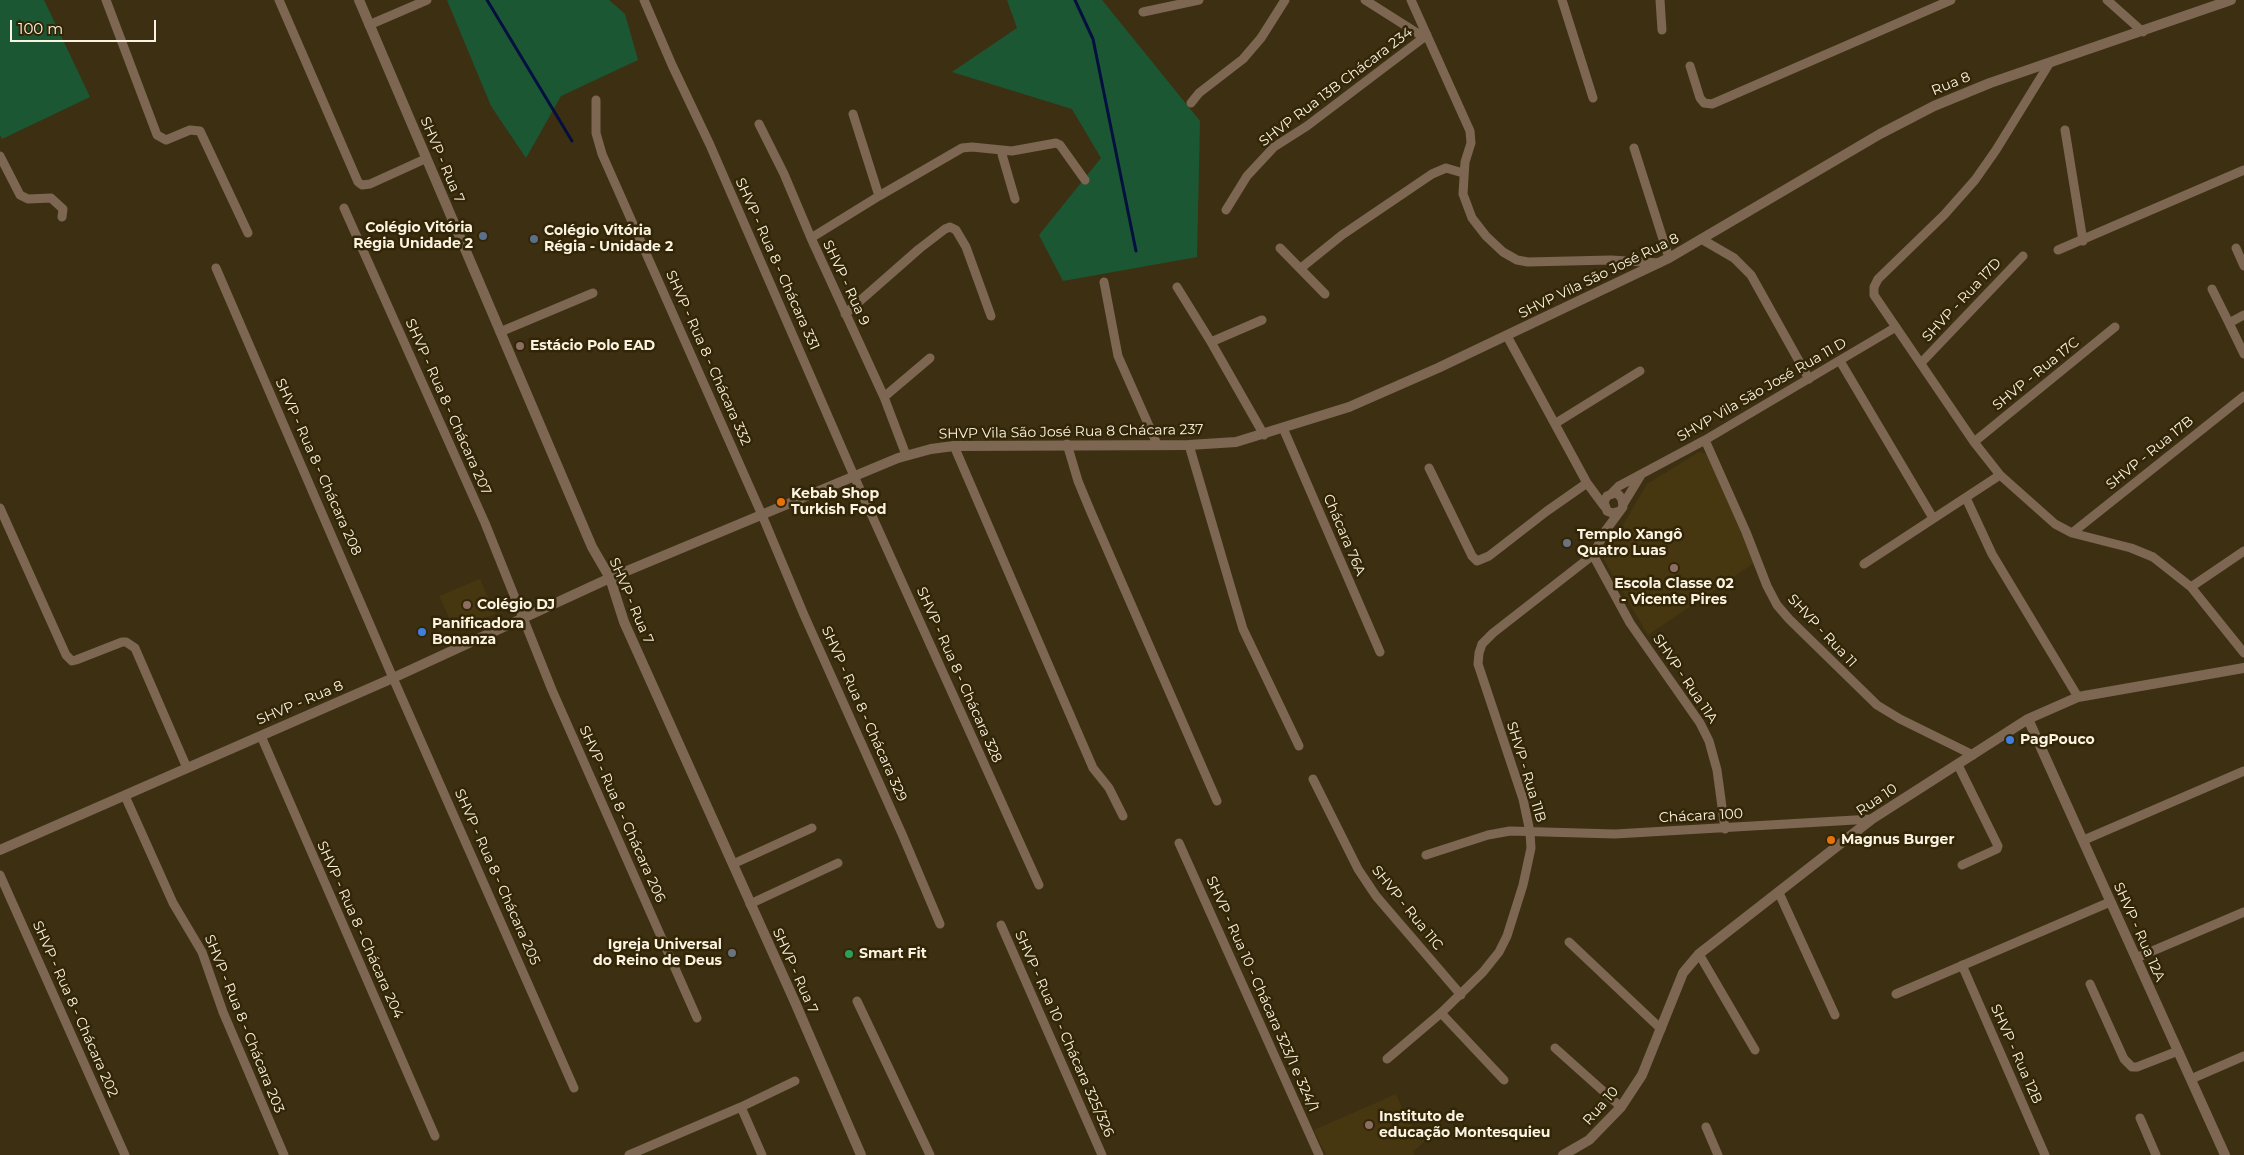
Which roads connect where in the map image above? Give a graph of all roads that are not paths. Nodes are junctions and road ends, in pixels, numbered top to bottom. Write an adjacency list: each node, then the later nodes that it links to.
1 (106, 0): 40 (street)
2 (279, 0): 31 (street)
3 (359, 0): 16 (street, SHVP - Rua 7)
4 (427, 0): 16 (street)
5 (644, 0): 88 (street, SHVP - Rua 8 - Chácara 331)
6 (1199, 0): 15 (street)
7 (1285, 0): 24 (street)
8 (1365, 0): 19 (street)
9 (1411, 0): 19 (street)
10 (1562, 0): 22 (street)
11 (1660, 0): 17 (street)
12 (1951, 0): 21 (street)
13 (2107, 0): 18 (street)
14 (2231, 0): 18 (street, Rua 8)
15 (1143, 12)
16 (369, 25): 31 (street, SHVP - Rua 7)
17 (1662, 30)
18 (2143, 32): 20 (street, Rua 8)
19 (1426, 36): 33 (street); 38 (street, SHVP Rua 13B Chácara 234)
20 (2049, 64): 42 (street, Rua 8); 63 (street)
21 (1690, 66)
22 (1594, 98)
23 (596, 100): 95 (street, SHVP - Rua 8 - Chácara 332)
24 (1191, 103)
25 (853, 114): 35 (street)
26 (759, 124): 41 (street, SHVP - Rua 9)
27 (2065, 130): 43 (street)
28 (1634, 148): 48 (street)
29 (1001, 151): 34 (street); 35 (street); 36 (street)
30 (0, 156): 39 (street)
31 (425, 159): 64 (street, SHVP - Rua 7)
32 (2244, 170): 43 (street)
33 (1463, 173): 48 (street); 51 (street)
34 (1085, 180)
35 (879, 196): 41 (street)
36 (1015, 199)
37 (344, 208): 104 (street, SHVP - Rua 8 - Chácara 207)
38 (1226, 210)
39 (62, 217)
40 (248, 233)
41 (811, 238): 57 (street, SHVP - Rua 9)
42 (1703, 240): 48 (street, SHVP Vila São José Rua 8); 72 (street)
43 (2083, 241): 46 (street)
44 (1280, 248): 51 (street)
45 (2236, 248): 49 (street)
46 (2058, 250)
47 (2023, 256): 70 (street, SHVP - Rua 17D)
48 (1665, 261): 65 (street, SHVP Vila São José Rua 8)
49 (2244, 266)
50 (216, 268): 108 (street, SHVP - Rua 8 - Chácara 208)
51 (1301, 268): 56 (street)
52 (1104, 282): 81 (street)
53 (1177, 288): 66 (street)
54 (2212, 288): 61 (street)
55 (593, 292): 64 (street)
56 (1325, 294)
57 (845, 314): 59 (street); 74 (street, SHVP - Rua 9)
58 (2244, 315): 61 (street)
59 (990, 316)
60 (1262, 320): 66 (street)
61 (2229, 323): 67 (street)
62 (2115, 326): 79 (street, SHVP - Rua 17C)
63 (1896, 327): 69 (street, SHVP Vila São José Rua 11 D); 70 (street)
64 (500, 332): 102 (street, SHVP - Rua 7)
65 (1507, 336): 75 (street); 76 (street, SHVP Vila São José Rua 8 Chácara 237)
66 (1211, 342): 77 (street)
67 (2244, 354)
68 (930, 358): 74 (street)
69 (1840, 361): 72 (street, SHVP Vila São José Rua 11 D); 96 (street)
70 (1921, 363): 79 (street)
71 (1640, 371): 75 (street)
72 (1809, 379): 78 (street, SHVP Vila São José Rua 11 D)
73 (2244, 396): 98 (street, SHVP - Rua 17B)
74 (884, 397): 84 (street, SHVP - Rua 9)
75 (1556, 423): 89 (street)
76 (1283, 428): 77 (street, SHVP Vila São José Rua 8 Chácara 237); 105 (street, Chácara 76A)
77 (1264, 435): 82 (street, SHVP Vila São José Rua 8 Chácara 237)
78 (1705, 440): 86 (street, SHVP Vila São José Rua 11 D); 113 (street, SHVP - Rua 11)
79 (1974, 442): 87 (street)
80 (1067, 444): 81 (street, SHVP Vila São José Rua 8 Chácara 237); 83 (street, SHVP Vila São José Rua 8 Chácara 237); 119 (street)
81 (1156, 444): 82 (street, SHVP Vila São José Rua 8 Chácara 237)
82 (1189, 445): 112 (street)
83 (954, 446): 84 (street, SHVP Vila São José Rua 8 Chácara 237); 120 (street)
84 (906, 455): 88 (street, SHVP Vila São José Rua 8 Chácara 237)
85 (1429, 468): 89 (street)
86 (1641, 474): 90 (street, SHVP Vila São José Rua 11 D); 93 (street, SHVP - Rua 11B)
87 (2000, 475): 91 (street); 98 (street)
88 (854, 476): 95 (street, SHVP Vila São José Rua 8 Chácara 237); 133 (street, SHVP - Rua 8 - Chácara 328)
89 (1589, 485): 90 (street); 92 (street)
90 (1609, 495): 92 (street, SHVP - Rua 11B); 93 (street)
91 (1966, 498): 96 (street); 109 (street)
92 (1604, 507): 93 (street); 97 (street, SHVP - Rua 11B)
93 (1622, 507): 97 (street, SHVP - Rua 11B)
94 (0, 508): 115 (street)
95 (762, 515): 102 (street, SHVP Vila São José Rua 8 Chácara 237); 138 (street, SHVP - Rua 8 - Chácara 329)
96 (1933, 518): 101 (street)
97 (1606, 530): 100 (street, SHVP - Rua 11B)
98 (2072, 533): 103 (street)
99 (2244, 551): 103 (street)
100 (1594, 555): 123 (street, SHVP - Rua 11A); 124 (street, SHVP - Rua 11B)
101 (1864, 564)
102 (610, 578): 104 (street, SHVP - Rua 8); 130 (street, SHVP - Rua 7)
103 (2191, 587): 106 (street)
104 (523, 619): 108 (street, SHVP - Rua 8); 150 (street, SHVP - Rua 8 - Chácara 206)
105 (1380, 652)
106 (2244, 653)
107 (2244, 668): 109 (street, Rua 10)
108 (393, 678): 111 (street, SHVP - Rua 8); 160 (street, SHVP - Rua 8 - Chácara 205)
109 (2078, 697): 110 (street, Rua 10)
110 (2028, 719): 113 (street, Rua 10); 125 (street, SHVP - Rua 12A)
111 (261, 736): 115 (street, SHVP - Rua 8); 165 (street, SHVP - Rua 8 - Chácara 204)
112 (1299, 746)
113 (1973, 755): 114 (street, Rua 10)
114 (1958, 765): 121 (street, Rua 10); 131 (street)
115 (188, 768): 118 (street, SHVP - Rua 8)
116 (2244, 771): 125 (street)
117 (1313, 779): 145 (street, SHVP - Rua 11C)
118 (126, 796): 127 (street, SHVP - Rua 8); 167 (street, SHVP - Rua 8 - Chácara 203)
119 (1217, 801)
120 (1123, 816)
121 (1872, 819): 123 (street, Chácara 100); 134 (street, Rua 10)
122 (812, 828): 130 (street)
123 (1725, 829): 124 (street, Chácara 100)
124 (1530, 832): 128 (street, Chácara 100); 145 (street, SHVP - Rua 11B)
125 (2084, 840): 135 (street, SHVP - Rua 12A)
126 (1180, 843): 173 (street, SHVP - Rua 10 - Chácara 323/1 e 324/1)
127 (0, 850)
128 (1426, 854)
129 (838, 862): 136 (street)
130 (733, 864): 136 (street, SHVP - Rua 7)
131 (1962, 864)
132 (0, 875): 166 (street, SHVP - Rua 8 - Chácara 202)
133 (1038, 885)
134 (1779, 893): 141 (street, Rua 10); 149 (street)
135 (2110, 902): 142 (street, SHVP - Rua 12A); 143 (street)
136 (750, 904): 170 (street, SHVP - Rua 7)
137 (2244, 912): 142 (street)
138 (940, 924)
139 (1001, 925): 172 (street, SHVP - Rua 10 - Chácara 325/326)
140 (1569, 942): 151 (street)
141 (1699, 954): 151 (street, Rua 10); 153 (street)
142 (2136, 958): 154 (street, SHVP - Rua 12A)
143 (1962, 965): 146 (street); 176 (street, SHVP - Rua 12B)
144 (2090, 984): 154 (street)
145 (1461, 994): 148 (street, SHVP - Rua 11B)
146 (1896, 994)
147 (857, 1001): 171 (street)
148 (1442, 1013): 156 (street, SHVP - Rua 11B); 158 (street)
149 (1835, 1015)
150 (697, 1018)
151 (1661, 1029): 162 (street, Rua 10)
152 (1555, 1048): 162 (street)
153 (1755, 1050)
154 (2178, 1052): 157 (street, SHVP - Rua 12A)
155 (2244, 1056): 157 (street)
156 (1387, 1059)
157 (2191, 1079): 178 (street, SHVP - Rua 12A)
158 (1504, 1080)
159 (796, 1081): 161 (street)
160 (574, 1088)
161 (741, 1107): 168 (street); 169 (street)
162 (1622, 1107): 174 (street, Rua 10)
163 (2140, 1118): 177 (street)
164 (1706, 1127): 175 (street)
165 (435, 1136)
166 (125, 1155)
167 (284, 1155)
168 (629, 1155)
169 (762, 1155)
170 (861, 1155)
171 (930, 1155)
172 (1102, 1155)
173 (1319, 1155)
174 (1563, 1155)
175 (1718, 1155)
176 (2045, 1155)
177 (2156, 1155)
178 (2225, 1155)

